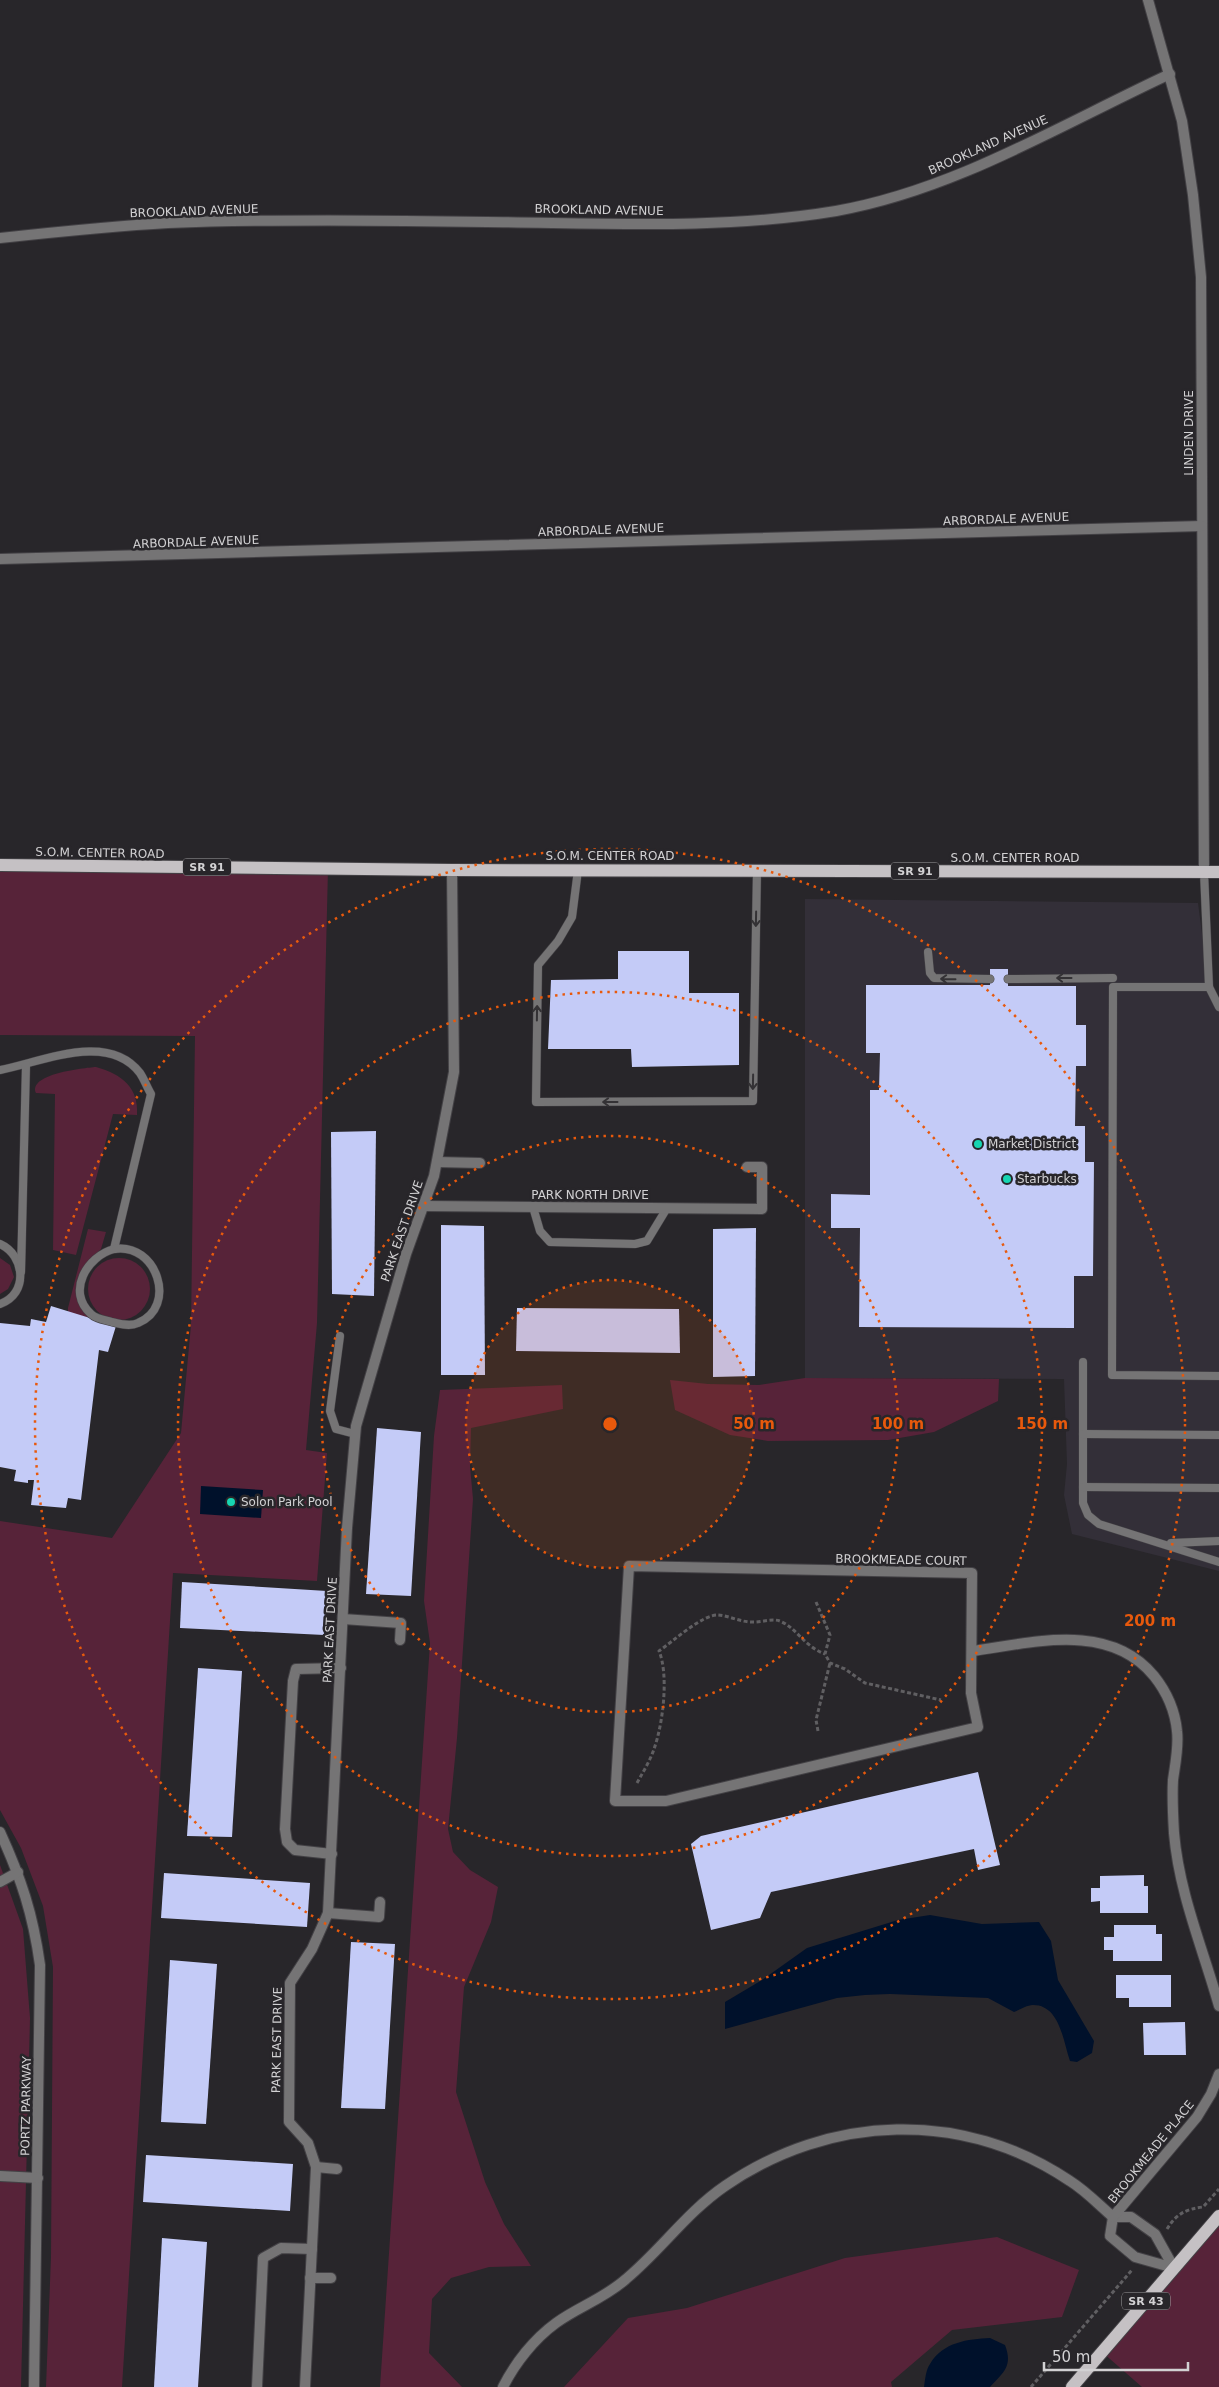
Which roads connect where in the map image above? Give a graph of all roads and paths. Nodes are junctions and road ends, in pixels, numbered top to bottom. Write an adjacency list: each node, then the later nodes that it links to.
1 (1148, 0): 2 (street, LINDEN DRIVE)
2 (1170, 74): 3 (street, BROOKLAND AVENUE); 4 (street, LINDEN DRIVE)
3 (0, 238)
4 (1202, 526): 5 (street, ARBORDALE AVENUE); 10 (street, LINDEN DRIVE)
5 (0, 560)
6 (0, 866): 7 (main road, S.O.M. CENTER ROAD / SR 91)
7 (452, 870): 8 (main road, S.O.M. CENTER ROAD / SR 91); 20 (street, PARK EAST DRIVE)
8 (578, 870): 9 (main road, S.O.M. CENTER ROAD / SR 91); 9 (lane, one-way to 8)
9 (757, 870): 10 (main road, S.O.M. CENTER ROAD / SR 91)
10 (1204, 872): 11 (main road, S.O.M. CENTER ROAD / SR 91); 16 (lane)
11 (1219, 872)
12 (928, 952): 14 (lane, one-way to 12)
13 (1112, 978): 15 (lane, one-way to 15)
14 (990, 979)
15 (1008, 979)
16 (1209, 987): 17 (lane); 32 (lane)
17 (1219, 1007)
18 (26, 1065): 19 (lane); 27 (lane); 28 (lane)
19 (0, 1070)
20 (437, 1162): 21 (street); 23 (street, PARK EAST DRIVE)
21 (480, 1163)
22 (747, 1167): 25 (street, PARK NORTH DRIVE)
23 (423, 1206): 24 (street, PARK NORTH DRIVE); 33 (street, PARK EAST DRIVE)
24 (533, 1207): 25 (street, PARK NORTH DRIVE); 25 (lane)
25 (668, 1208)
26 (0, 1244): 28 (lane)
27 (114, 1250): 27 (lane)
28 (21, 1272): 29 (lane)
29 (0, 1304)
30 (340, 1336): 33 (lane)
31 (1084, 1362): 34 (lane)
32 (1219, 1376)
33 (355, 1434): 42 (street, PARK EAST DRIVE)
34 (1083, 1434): 35 (lane); 36 (lane)
35 (1219, 1435)
36 (1083, 1488): 37 (lane); 39 (lane)
37 (1219, 1488)
38 (1219, 1541): 39 (lane)
39 (1164, 1543): 40 (lane)
40 (1219, 1562)
41 (816, 1602): 45 (path)
42 (343, 1619): 43 (street); 47 (street, PARK EAST DRIVE)
43 (400, 1640)
44 (972, 1651): 44 (street, BROOKMEADE COURT); 58 (street)
45 (825, 1654): 46 (path); 50 (path)
46 (830, 1663): 48 (path); 49 (path)
47 (341, 1668): 53 (street, PARK EAST DRIVE); 53 (street)
48 (941, 1700)
49 (818, 1731)
50 (637, 1783)
51 (0, 1832): 52 (street, PORTZ PARKWAY)
52 (4, 1849): 54 (street, PORTZ PARKWAY)
53 (332, 1854): 57 (street, PARK EAST DRIVE)
54 (18, 1872): 55 (street); 63 (street, PORTZ PARKWAY)
55 (0, 1882)
56 (380, 1902): 57 (street)
57 (328, 1913): 60 (street, PARK EAST DRIVE)
58 (1219, 2006)
59 (1219, 2074): 66 (street, BROOKMEADE PLACE)
60 (316, 2167): 61 (street); 68 (street, PARK EAST DRIVE)
61 (337, 2169)
62 (0, 2176): 63 (street)
63 (38, 2178): 73 (street, PORTZ PARKWAY)
64 (1219, 2189): 67 (path)
65 (1219, 2216): 69 (main road, SR 43)
66 (1114, 2217): 69 (street); 69 (street); 76 (street)
67 (1167, 2230)
68 (312, 2249): 70 (street, PARK EAST DRIVE); 74 (street)
69 (1174, 2268): 78 (main road, SR 43)
70 (310, 2278): 71 (street); 75 (street, PARK EAST DRIVE)
71 (331, 2278)
72 (1120, 2284): 77 (path)
73 (34, 2387)
74 (257, 2387)
75 (305, 2387)
76 (503, 2387)
77 (1031, 2387)
78 (1072, 2387)

